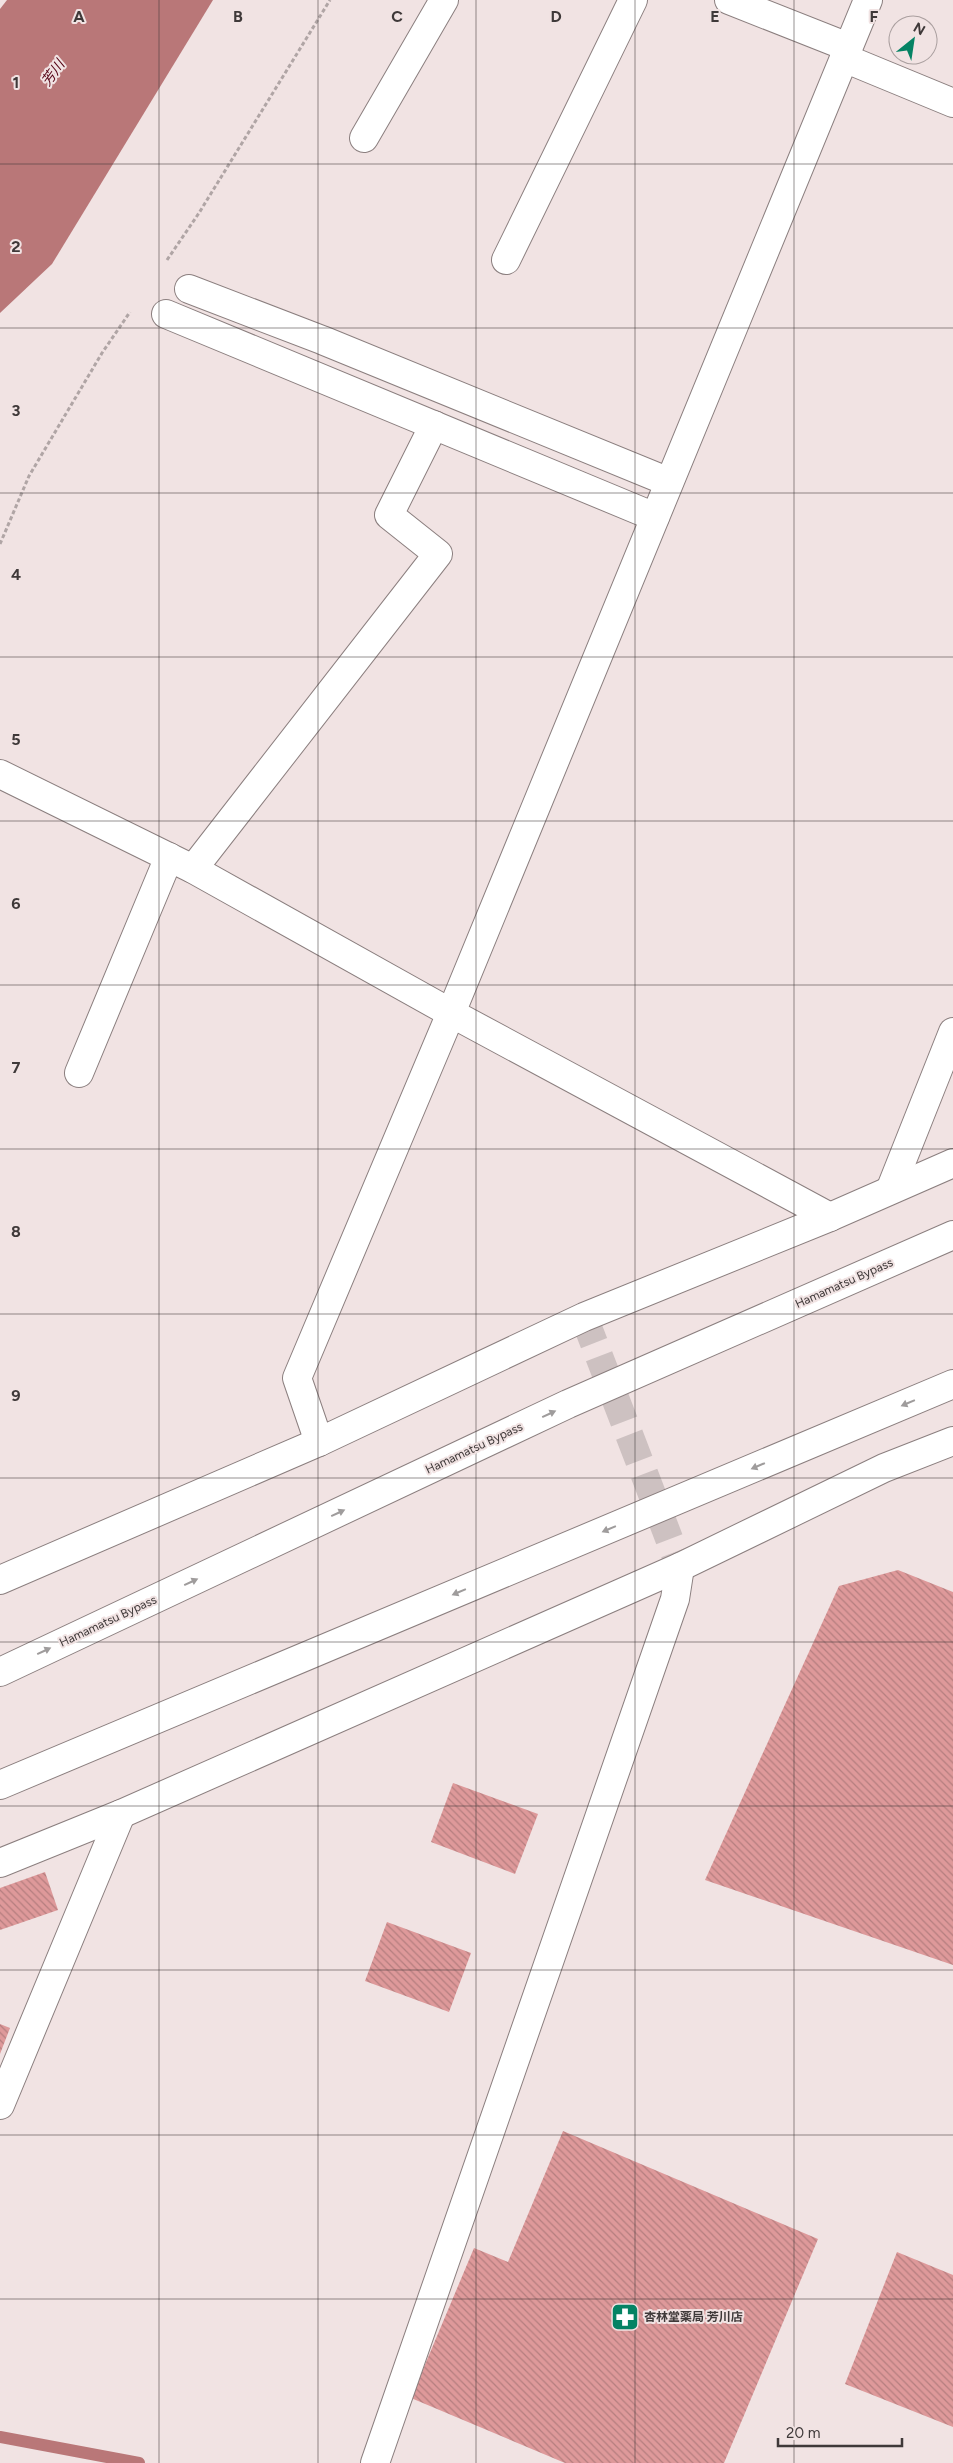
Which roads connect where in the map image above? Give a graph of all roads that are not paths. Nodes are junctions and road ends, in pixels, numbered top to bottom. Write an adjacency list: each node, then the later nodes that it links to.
1 (444, 0): 7 (main road)
2 (633, 0): 8 (main road)
3 (728, 0): 5 (main road)
4 (868, 0): 5 (main road)
5 (846, 52): 6 (main road); 14 (main road)
6 (953, 103)
7 (364, 138)
8 (506, 260)
9 (189, 289): 11 (main road)
10 (166, 314): 12 (main road)
11 (322, 340): 12 (main road); 14 (main road)
12 (304, 372): 13 (main road)
13 (434, 425): 15 (main road); 18 (main road)
14 (669, 482): 15 (main road)
15 (655, 517): 19 (main road)
16 (0, 774): 17 (main road)
17 (169, 857): 18 (main road); 21 (main road)
18 (193, 869): 19 (main road)
19 (451, 1013): 24 (main road); 28 (main road)
20 (953, 1032): 23 (main road)
21 (79, 1073)
22 (953, 1163): 23 (main road)
23 (891, 1188): 24 (main road)
24 (830, 1217): 28 (main road)
25 (953, 1235): 31 (main road, Hamamatsu Bypass, one-way to 25)
26 (953, 1384): 32 (main road, one-way to 32)
27 (953, 1441): 29 (main road)
28 (319, 1442): 30 (main road)
29 (680, 1567): 33 (main road); 36 (main road)
30 (0, 1580)
31 (0, 1672)
32 (0, 1786)
33 (122, 1814): 34 (main road); 35 (main road)
34 (0, 1863)
35 (0, 2104)
36 (375, 2463)

